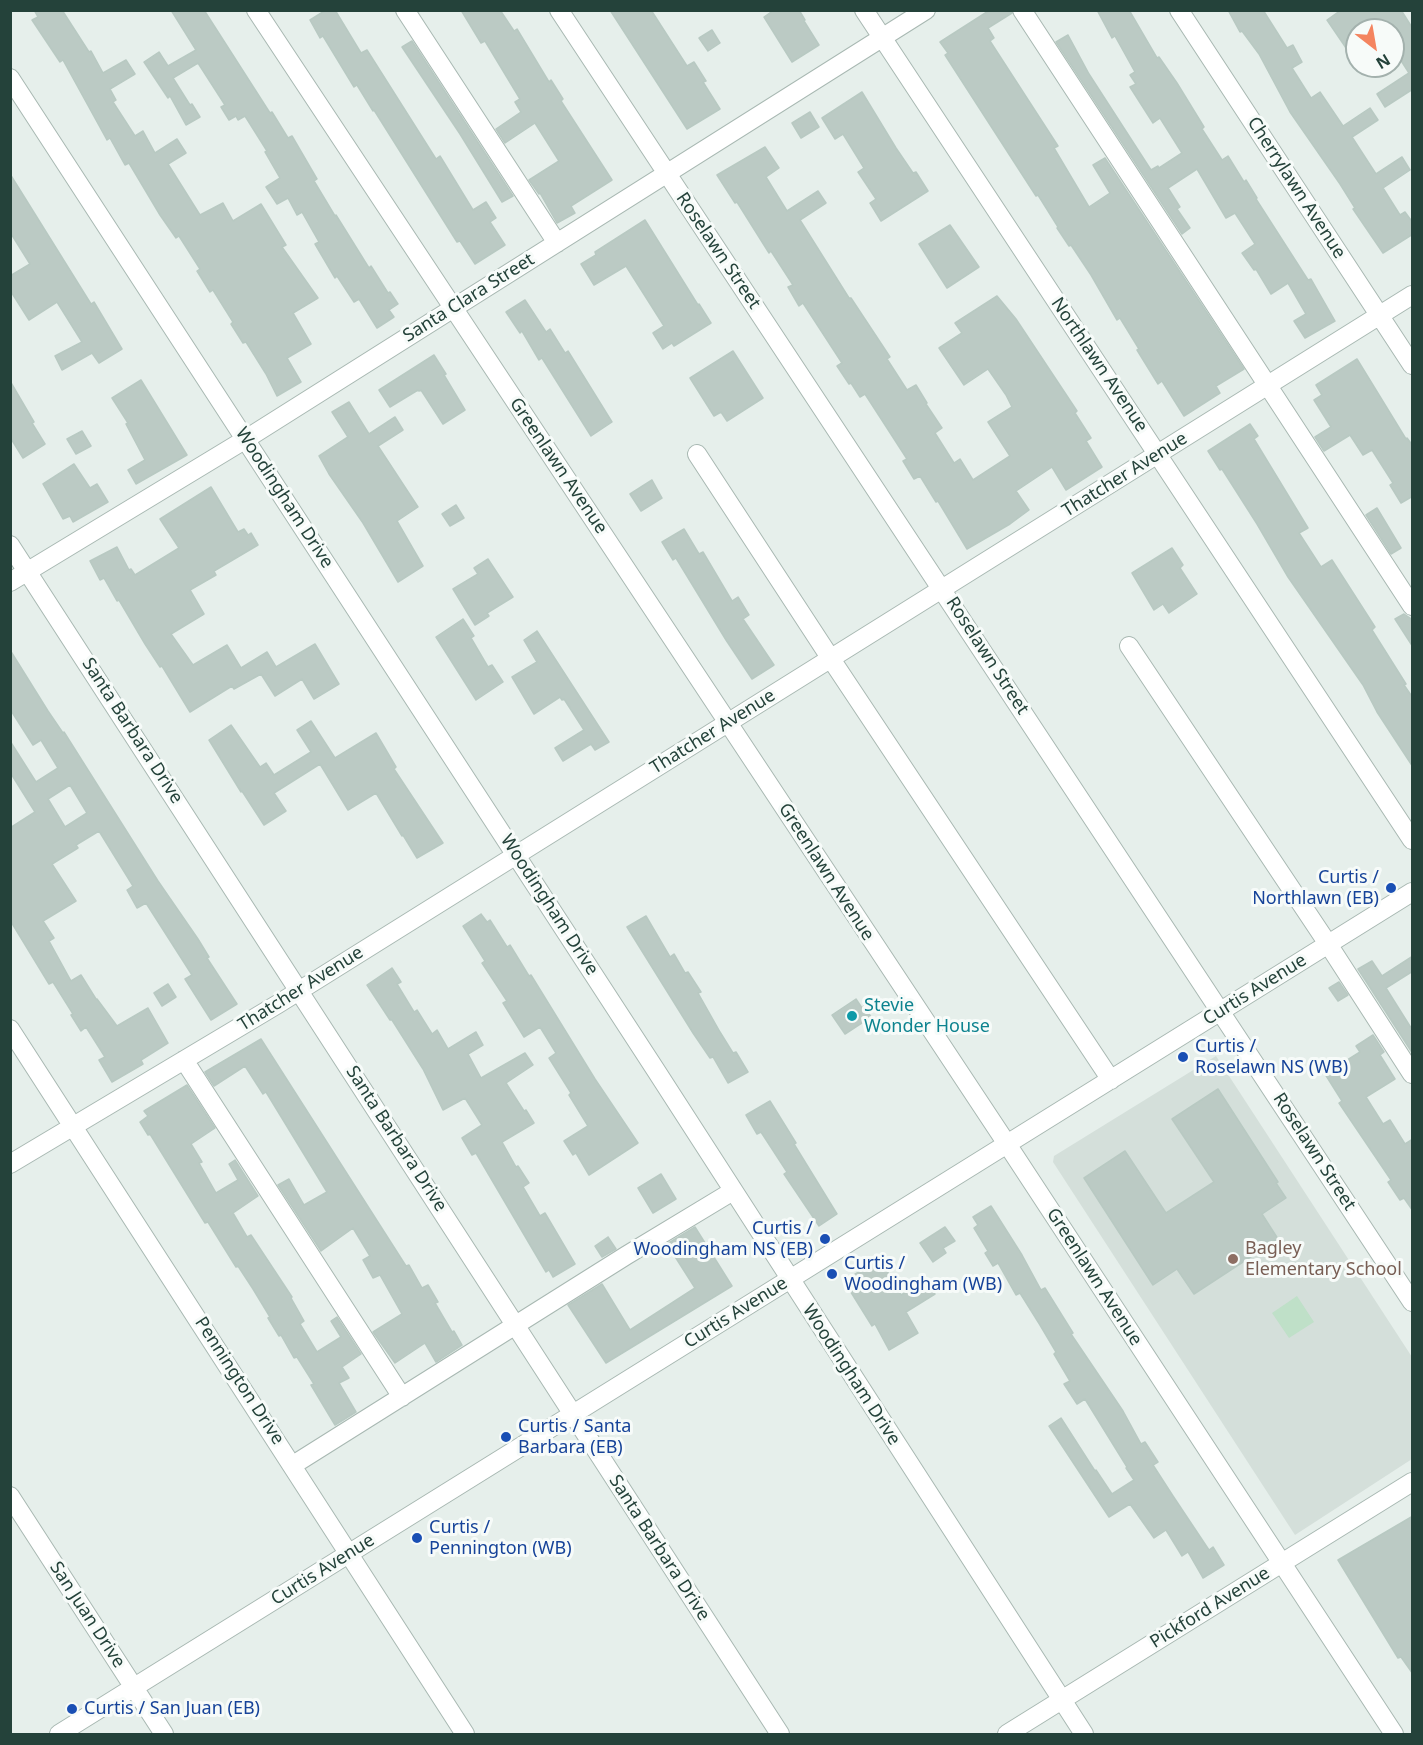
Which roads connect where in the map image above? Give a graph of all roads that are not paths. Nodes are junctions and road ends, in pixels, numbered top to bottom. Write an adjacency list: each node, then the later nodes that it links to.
1 (256, 10): 13 (street, Greenlawn Avenue)
2 (405, 10): 11 (street)
3 (560, 10): 10 (street, Roselawn Street)
4 (864, 10): 8 (street, Northlawn Avenue)
5 (926, 10): 8 (street, Santa Clara Street)
6 (1022, 10): 16 (street)
7 (1179, 10): 14 (street, Cherrylawn Avenue)
8 (882, 38): 10 (street, Santa Clara Street); 19 (street, Northlawn Avenue)
9 (10, 78): 17 (street, Woodingham Drive)
10 (668, 174): 11 (street, Santa Clara Street); 23 (street, Roselawn Street)
11 (557, 243): 13 (street, Santa Clara Street)
12 (1413, 295): 14 (street, Thatcher Avenue)
13 (453, 308): 17 (street, Santa Clara Street); 27 (street, Greenlawn Avenue)
14 (1380, 316): 15 (street, Cherrylawn Avenue); 16 (street, Thatcher Avenue)
15 (1413, 365)
16 (1269, 385): 19 (street, Thatcher Avenue); 24 (street)
17 (246, 439): 21 (street, Santa Clara Street); 29 (street, Woodingham Drive)
18 (697, 454): 26 (street)
19 (1158, 454): 23 (street, Thatcher Avenue); 28 (street, Northlawn Avenue)
20 (10, 545): 21 (street, Santa Barbara Drive)
21 (28, 572): 22 (street, Santa Clara Street); 32 (street, Santa Barbara Drive)
22 (10, 582)
23 (943, 589): 26 (street, Thatcher Avenue); 33 (street, Roselawn Street)
24 (1413, 606)
25 (1129, 646): 31 (street)
26 (831, 659): 27 (street, Thatcher Avenue); 37 (street)
27 (728, 723): 29 (street, Thatcher Avenue); 39 (street, Greenlawn Avenue)
28 (1413, 840)
29 (517, 856): 32 (street, Thatcher Avenue); 41 (street, Woodingham Drive)
30 (1413, 892): 31 (street, Curtis Avenue)
31 (1328, 944): 33 (street, Curtis Avenue); 36 (street)
32 (300, 990): 35 (street, Thatcher Avenue); 44 (street, Santa Barbara Drive)
33 (1221, 1011): 37 (street, Curtis Avenue); 43 (street, Roselawn Street)
34 (10, 1029): 38 (street, Pennington Drive)
35 (184, 1060): 38 (street, Thatcher Avenue); 45 (street)
36 (1413, 1074)
37 (1111, 1080): 39 (street, Curtis Avenue)
38 (73, 1125): 40 (street, Thatcher Avenue); 47 (street, Pennington Drive)
39 (1007, 1144): 42 (street, Curtis Avenue); 51 (street, Greenlawn Avenue)
40 (10, 1164)
41 (733, 1191): 42 (street, Woodingham Drive); 44 (street)
42 (790, 1280): 46 (street, Curtis Avenue); 53 (street, Woodingham Drive)
43 (1413, 1302)
44 (516, 1325): 45 (street); 46 (street, Santa Barbara Drive)
45 (402, 1397): 47 (street)
46 (574, 1414): 50 (street, Curtis Avenue); 57 (street, Santa Barbara Drive)
47 (293, 1465): 50 (street, Pennington Drive)
48 (1413, 1482): 51 (street, Pickford Avenue)
49 (10, 1496): 52 (street, San Juan Drive)
50 (350, 1553): 52 (street, Curtis Avenue); 56 (street, Pennington Drive)
51 (1282, 1563): 53 (street, Pickford Avenue); 60 (street, Greenlawn Avenue)
52 (134, 1688): 54 (street, Curtis Avenue); 55 (street, San Juan Drive)
53 (1062, 1700): 58 (street, Pickford Avenue); 59 (street, Woodingham Drive)
54 (59, 1734)
55 (164, 1734)
56 (465, 1734)
57 (780, 1734)
58 (1007, 1734)
59 (1084, 1734)
60 (1394, 1734)

